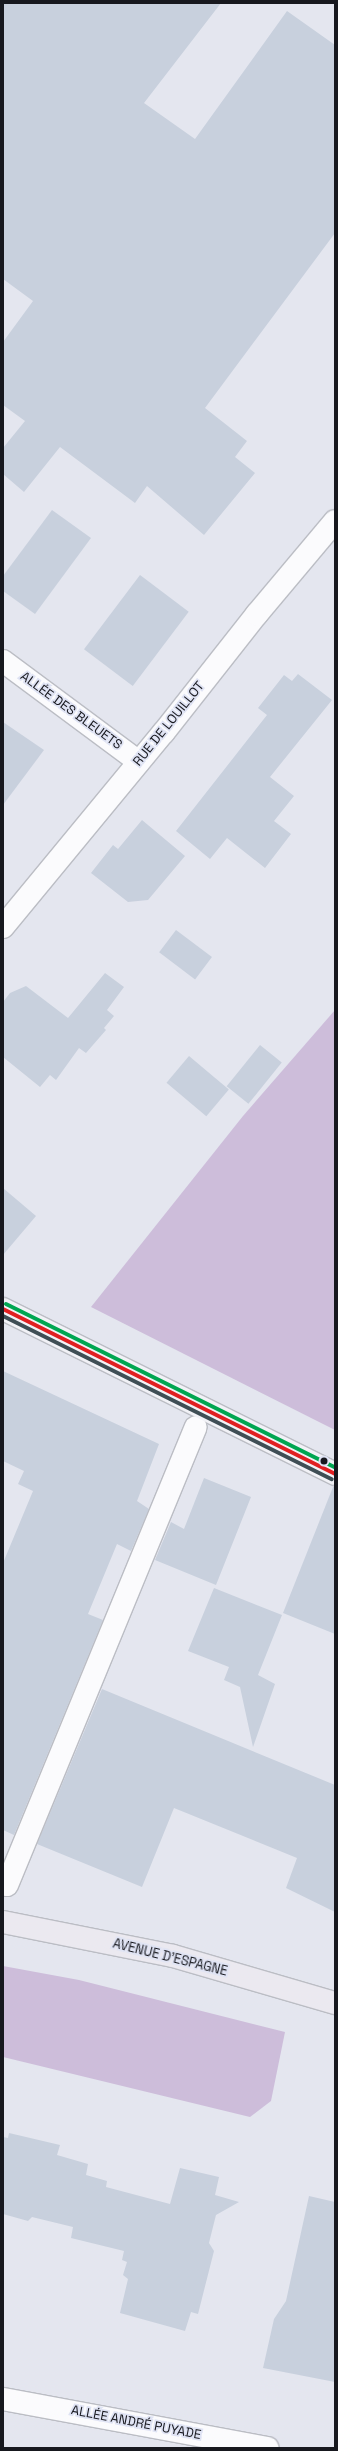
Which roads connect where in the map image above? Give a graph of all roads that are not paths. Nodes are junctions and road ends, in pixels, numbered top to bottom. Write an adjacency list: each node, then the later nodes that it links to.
1 (335, 521): 3 (street, RUE DE LOUILLOT)
2 (3, 661): 3 (street, ALLÉE DES BLEUETS)
3 (139, 762): 4 (street, RUE DE LOUILLOT)
4 (3, 927)
5 (3, 1309): 7 (main road)
6 (196, 1427): 8 (street)
7 (335, 1474)
8 (7, 1885)
9 (3, 1922): 10 (main road, AVENUE D'ESPAGNE)
10 (335, 2003)
11 (3, 2399): 12 (street, ALLÉE ANDRÉ PUYADE)
12 (268, 2448)

